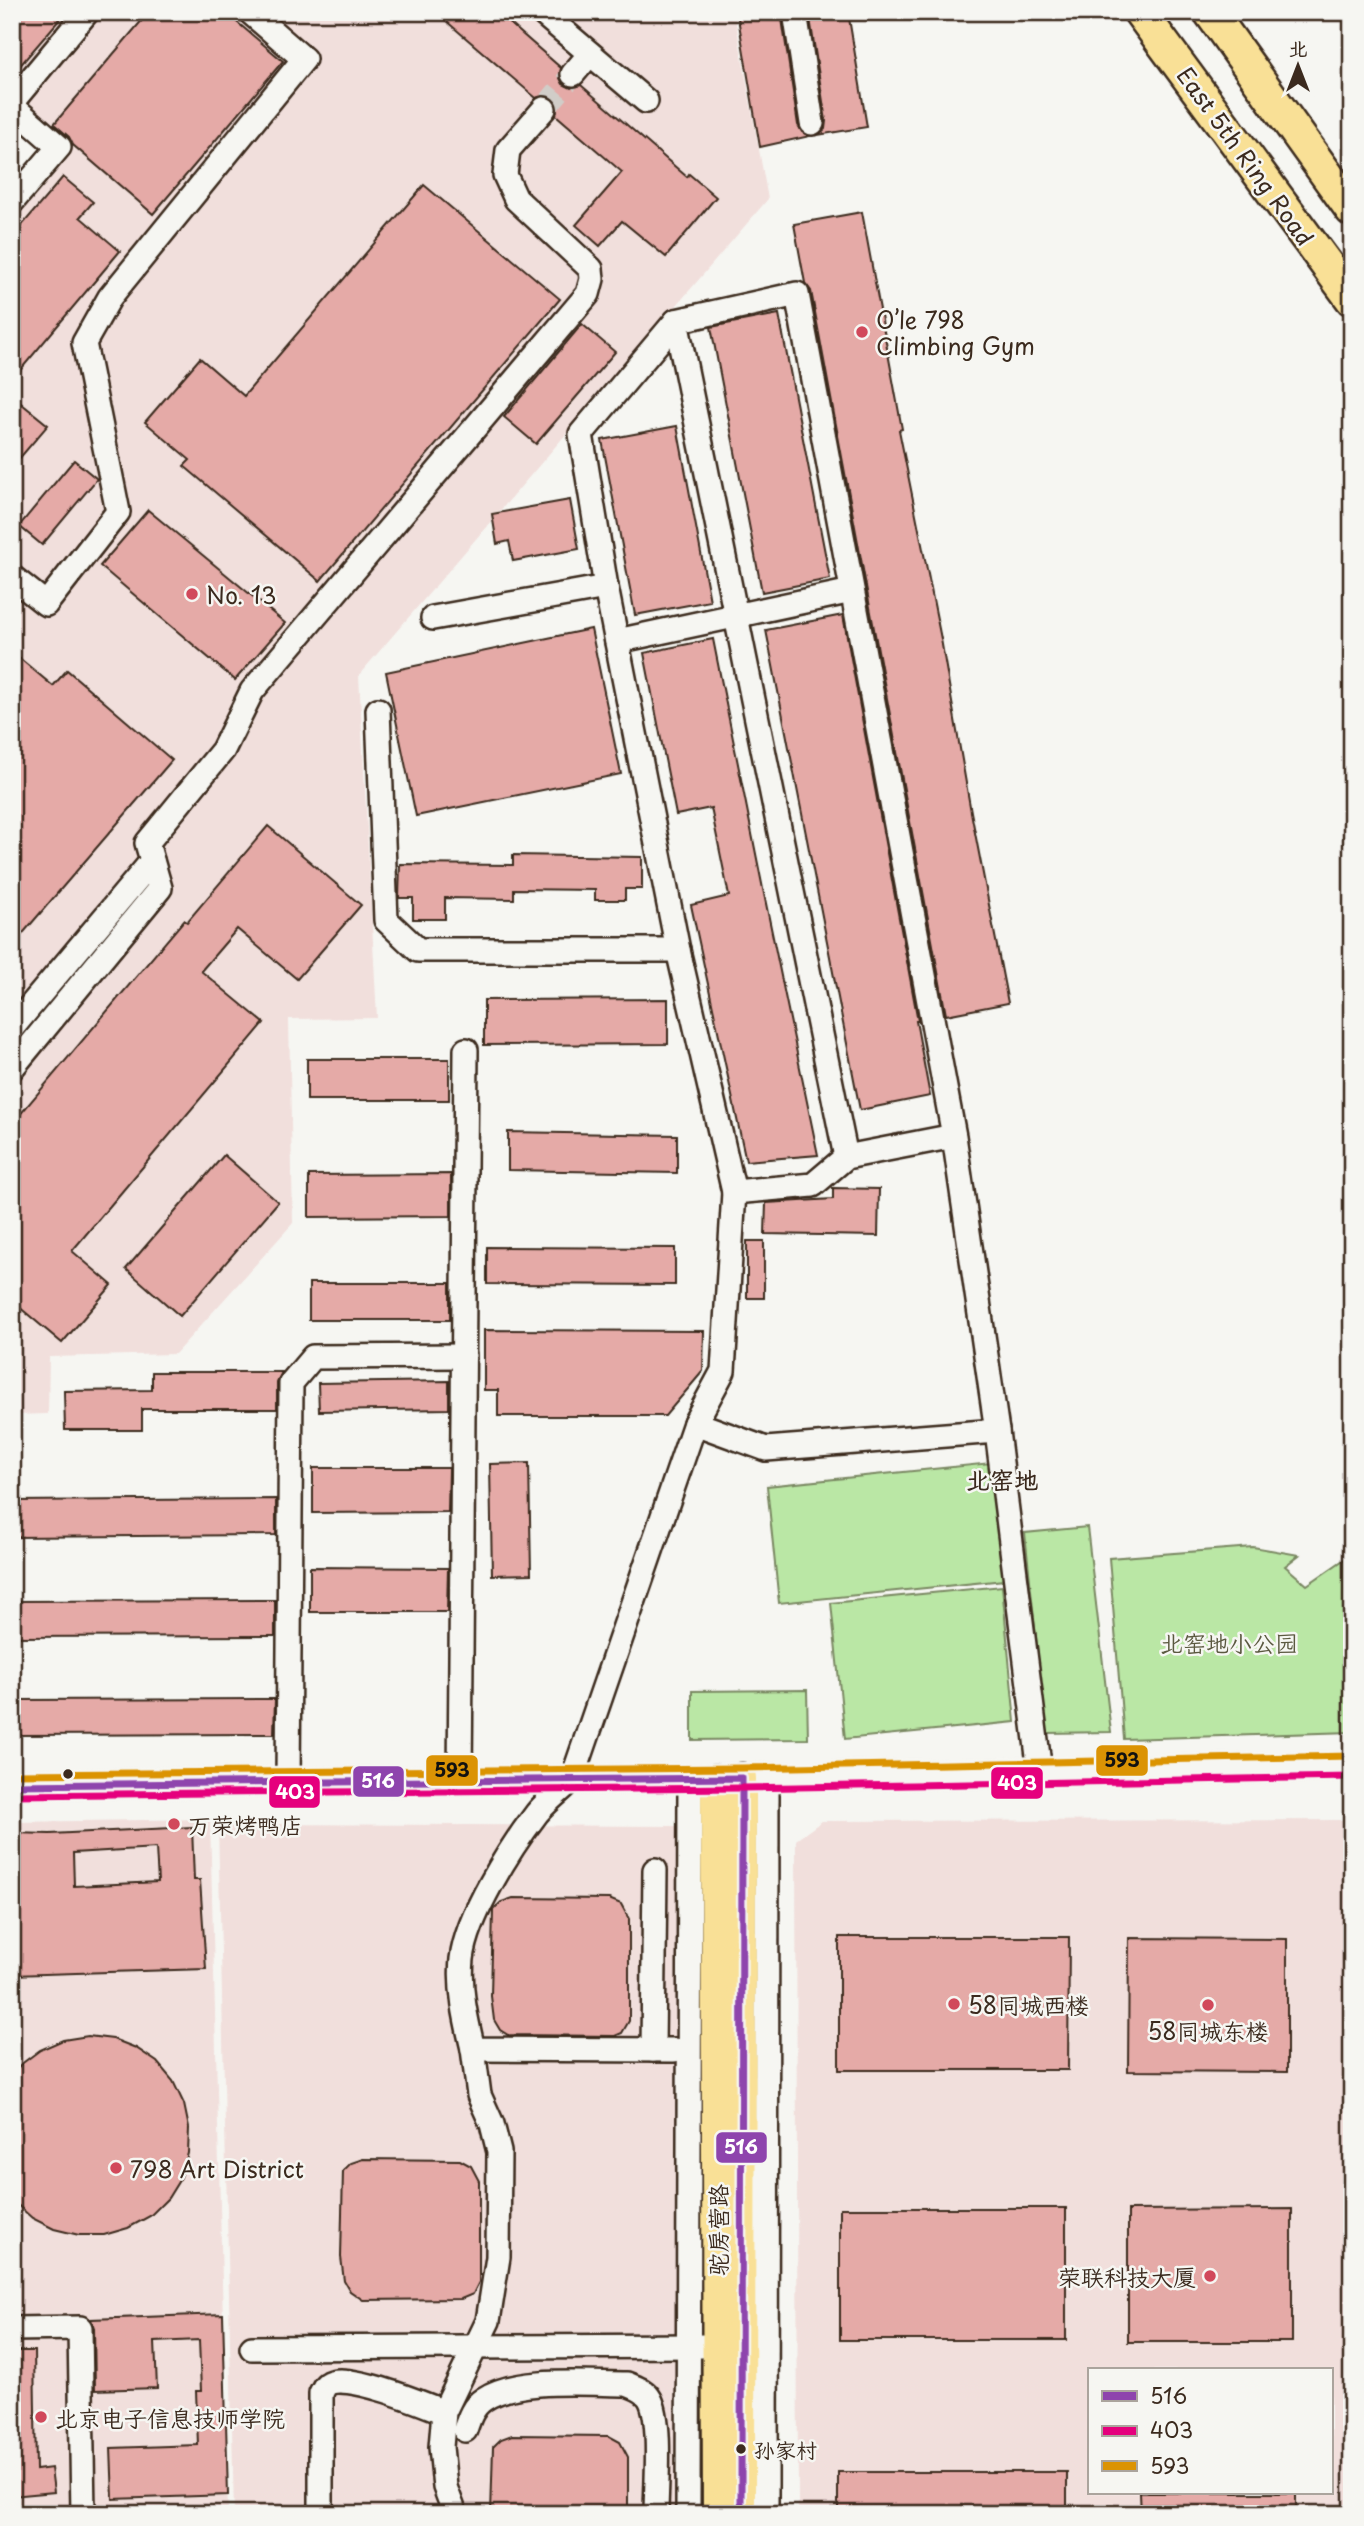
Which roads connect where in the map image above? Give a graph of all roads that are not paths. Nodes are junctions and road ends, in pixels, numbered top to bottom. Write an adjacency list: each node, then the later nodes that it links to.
1 (87, 12): 11 (street)
2 (541, 12): 8 (street)
3 (795, 12): 13 (street)
4 (1140, 12): 17 (highway, East 5th Ring Road)
5 (1210, 12): 16 (highway)
6 (1235, 12): 14 (highway)
7 (262, 16): 19 (street)
8 (590, 54): 9 (street); 10 (street)
9 (573, 74)
10 (646, 101)
11 (12, 104): 15 (street)
12 (544, 109): 26 (street)
13 (812, 123)
14 (1352, 186)
15 (12, 202)
16 (1352, 210)
17 (1352, 299)
18 (676, 321): 20 (street); 21 (street); 23 (street)
19 (12, 577)
20 (606, 587): 22 (street); 24 (street)
21 (852, 591): 23 (street); 31 (street)
22 (433, 618)
23 (735, 618): 24 (street); 32 (street)
24 (617, 641): 27 (street)
25 (378, 710): 27 (street)
26 (152, 860): 28 (street); 30 (street)
27 (678, 950): 33 (street)
28 (12, 1028)
29 (466, 1050): 34 (street)
30 (12, 1068)
31 (954, 1136): 32 (street); 36 (street)
32 (846, 1157): 33 (street)
33 (734, 1192): 35 (street)
34 (464, 1356): 41 (street); 42 (street)
35 (695, 1423): 36 (street); 40 (street)
36 (996, 1431): 38 (street)
37 (1352, 1766): 38 (street)
38 (1040, 1772): 39 (street)
39 (729, 1778): 40 (street); 47 (street); 48 (main road, 驼房营路); 59 (main road, 驼房营路); 60 (street)
40 (572, 1780): 42 (street); 45 (street)
41 (288, 1781): 42 (street); 43 (street)
42 (460, 1781)
43 (12, 1785)
44 (655, 1870): 45 (street)
45 (473, 2049): 50 (street)
46 (12, 2329): 53 (street)
47 (689, 2346): 48 (street); 50 (street); 57 (street)
48 (717, 2346): 58 (main road, 驼房营路)
49 (252, 2348): 50 (street)
50 (475, 2348): 51 (street)
51 (444, 2412): 54 (street); 55 (street)
52 (465, 2430): 56 (street)
53 (83, 2514)
54 (321, 2514)
55 (455, 2514)
56 (656, 2514)
57 (688, 2514)
58 (716, 2514)
59 (741, 2514)
60 (766, 2514)

